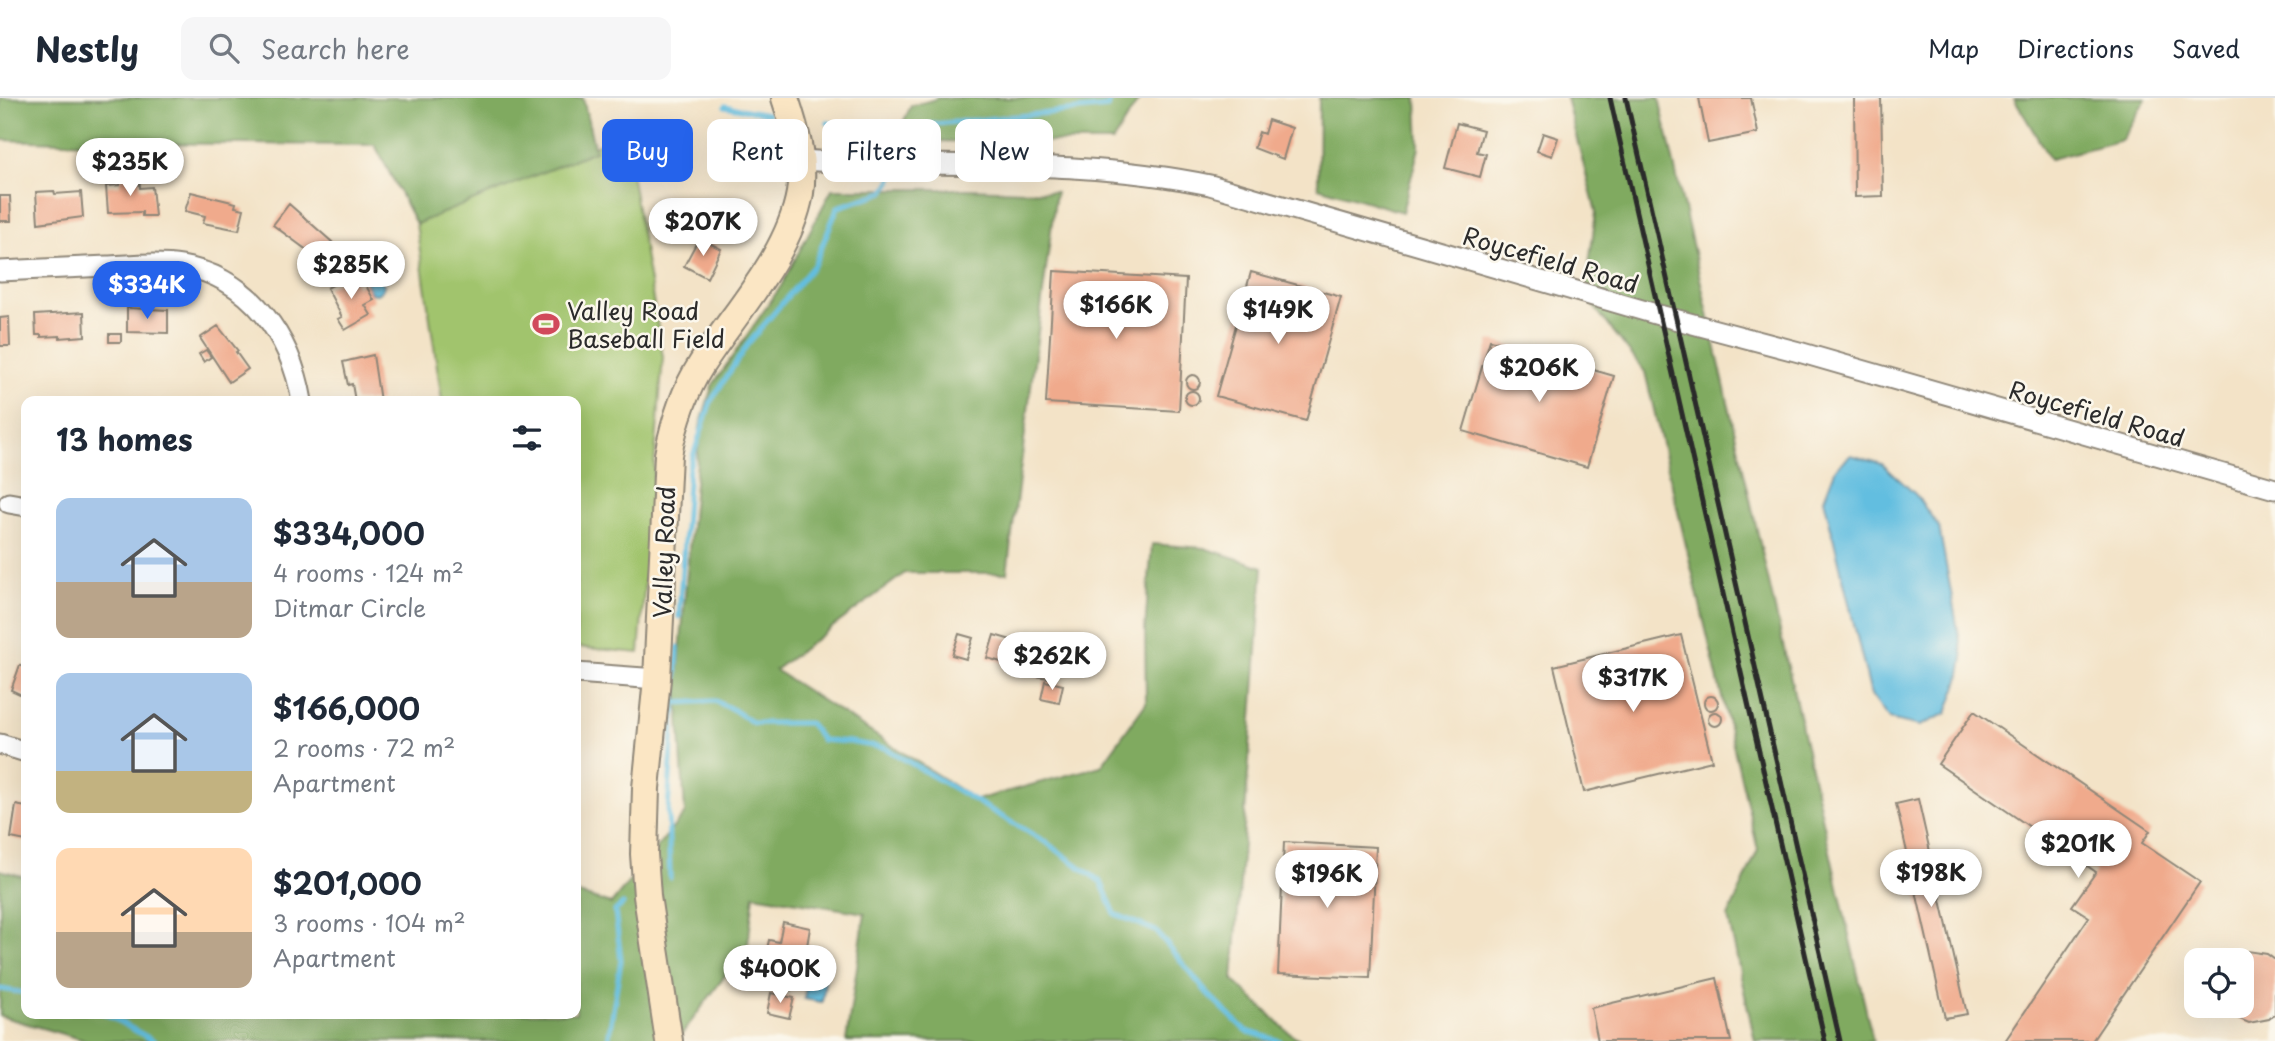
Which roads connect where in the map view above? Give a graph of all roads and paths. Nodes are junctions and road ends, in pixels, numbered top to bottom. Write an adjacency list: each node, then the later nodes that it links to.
1 (785, 98): 2 (street, Valley Road)
2 (790, 119)
3 (808, 160): 7 (street, Roycefield Road)
4 (800, 182): 9 (street, Valley Road)
5 (0, 271): 6 (street)
6 (301, 396)
7 (2275, 489)
8 (581, 673): 9 (street)
9 (657, 680): 12 (street, Valley Road)
10 (0, 744): 11 (street)
11 (21, 750)
12 (668, 1041)

